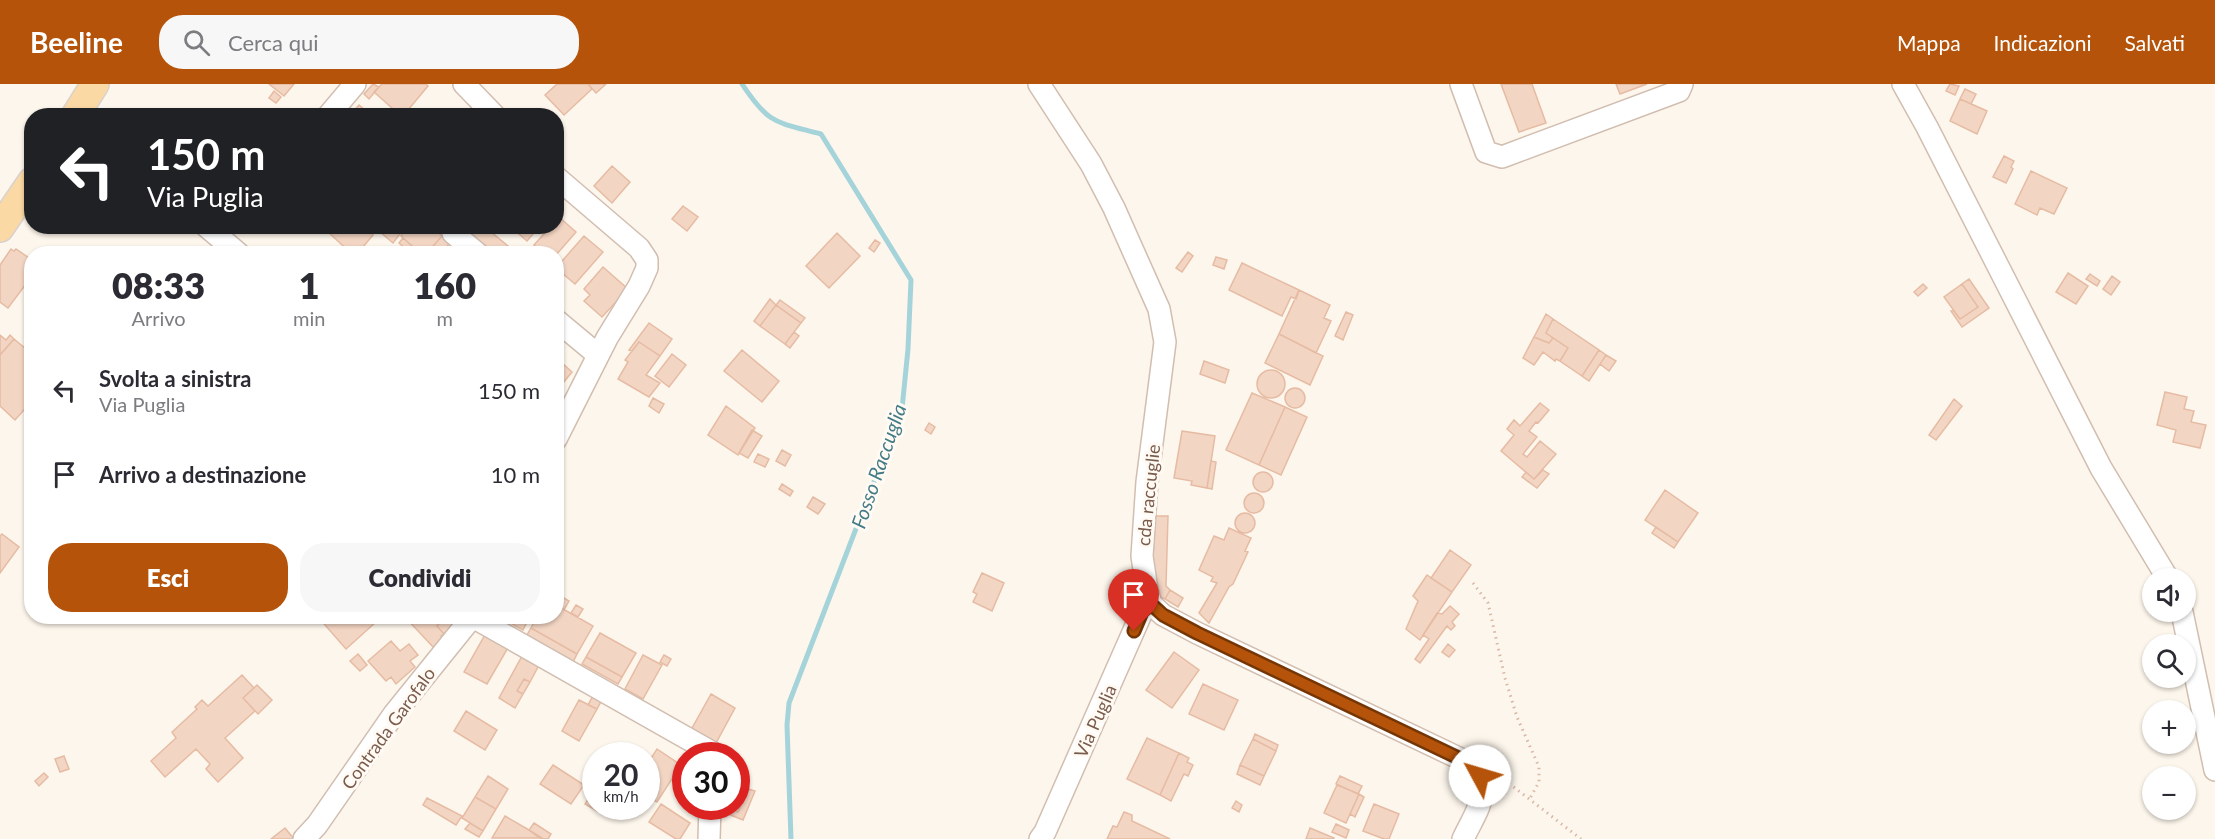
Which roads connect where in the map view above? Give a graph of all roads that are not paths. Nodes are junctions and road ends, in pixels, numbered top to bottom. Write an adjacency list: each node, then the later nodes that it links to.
1 (95, 84): 8 (main road)
2 (354, 84): 9 (street)
3 (464, 84): 10 (street)
4 (1039, 84): 22 (street, cda raccuglie)
5 (1461, 84): 6 (street)
6 (1682, 84)
7 (1903, 84): 21 (street)
8 (80, 108)
9 (334, 108)
10 (487, 108)
11 (564, 184): 19 (street)
12 (24, 193): 13 (main road)
13 (0, 228)
14 (215, 234): 16 (street)
15 (454, 234): 17 (street)
16 (230, 246)
17 (468, 246)
18 (564, 327): 19 (street)
19 (598, 356): 20 (street)
20 (564, 423)
21 (2161, 568)
22 (1151, 604): 31 (street, Via Puglia); 32 (street)
23 (2184, 622): 27 (street)
24 (467, 624): 29 (street, Contrada Garofalo)
25 (485, 624): 26 (street)
26 (694, 742)
27 (2215, 770)
28 (710, 820): 30 (street)
29 (304, 839)
30 (709, 839)
31 (1040, 839)
32 (1463, 839)

